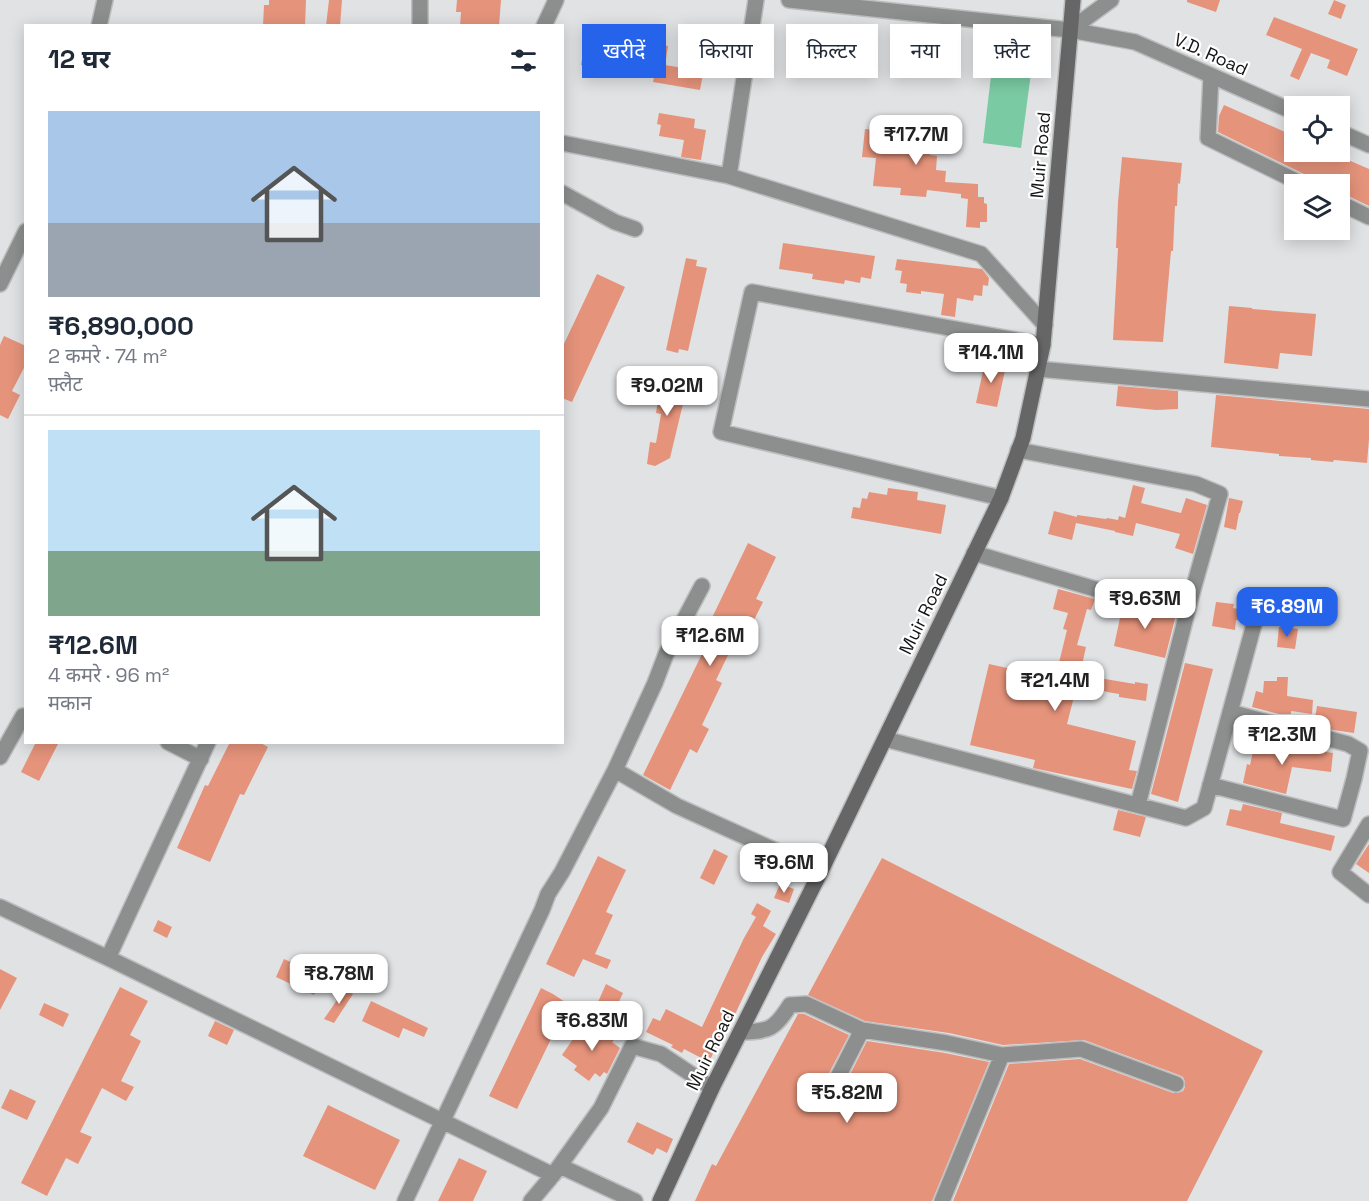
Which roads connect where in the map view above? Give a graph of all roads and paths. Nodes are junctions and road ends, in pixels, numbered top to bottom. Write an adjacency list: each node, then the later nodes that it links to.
1 (105, 0): 8 (street)
2 (420, 0): 9 (street)
3 (556, 0): 10 (street)
4 (756, 0): 18 (street)
5 (789, 0): 11 (street, V.D. Road)
6 (1073, 0): 11 (main road, Muir Road)
7 (1111, 0): 11 (street)
8 (99, 24)
9 (420, 24)
10 (545, 24)
11 (1070, 30): 12 (street, V.D. Road); 26 (main road, Muir Road)
12 (1211, 75): 13 (street, V.D. Road); 17 (street)
13 (1284, 108)
14 (1350, 136): 16 (street)
15 (564, 143): 18 (street)
16 (1369, 145)
17 (1284, 175)
18 (729, 176): 26 (street)
19 (564, 194): 22 (street)
20 (1350, 208): 21 (street)
21 (1369, 218)
22 (635, 229)
23 (24, 233): 24 (street)
24 (7, 251): 25 (street)
25 (0, 284)
26 (1045, 325): 27 (main road, Muir Road)
27 (1043, 345): 28 (main road, Muir Road); 31 (street)
28 (1038, 369): 29 (street); 30 (main road, Muir Road)
29 (1369, 399)
30 (1018, 450): 31 (main road, Muir Road); 34 (street)
31 (1001, 498): 32 (main road, Muir Road)
32 (974, 553): 34 (street); 38 (main road, Muir Road)
33 (702, 586): 43 (street)
34 (1191, 597): 45 (street)
35 (1256, 617): 36 (street)
36 (1230, 712): 44 (street); 44 (street)
37 (23, 716): 41 (street)
38 (885, 739): 45 (street); 47 (main road, Muir Road)
39 (172, 744): 42 (street)
40 (207, 744): 42 (street)
41 (0, 757)
42 (201, 759): 50 (street)
43 (615, 770): 47 (street); 57 (street)
44 (1210, 785): 45 (street)
45 (1138, 805)
46 (1369, 824): 48 (street)
47 (821, 871): 52 (main road, Muir Road)
48 (1369, 895)
49 (0, 907): 50 (street)
50 (108, 958): 57 (street)
51 (862, 1030): 52 (street); 53 (street); 56 (street)
52 (740, 1032): 55 (main road, Muir Road)
53 (1002, 1055): 54 (street); 63 (street)
54 (1176, 1084)
55 (712, 1088): 58 (street); 62 (main road, Muir Road)
56 (825, 1102)
57 (443, 1122): 58 (street); 59 (street)
58 (557, 1170): 60 (street); 61 (street)
59 (405, 1201)
60 (531, 1201)
61 (635, 1201)
62 (660, 1201)
63 (942, 1201)

